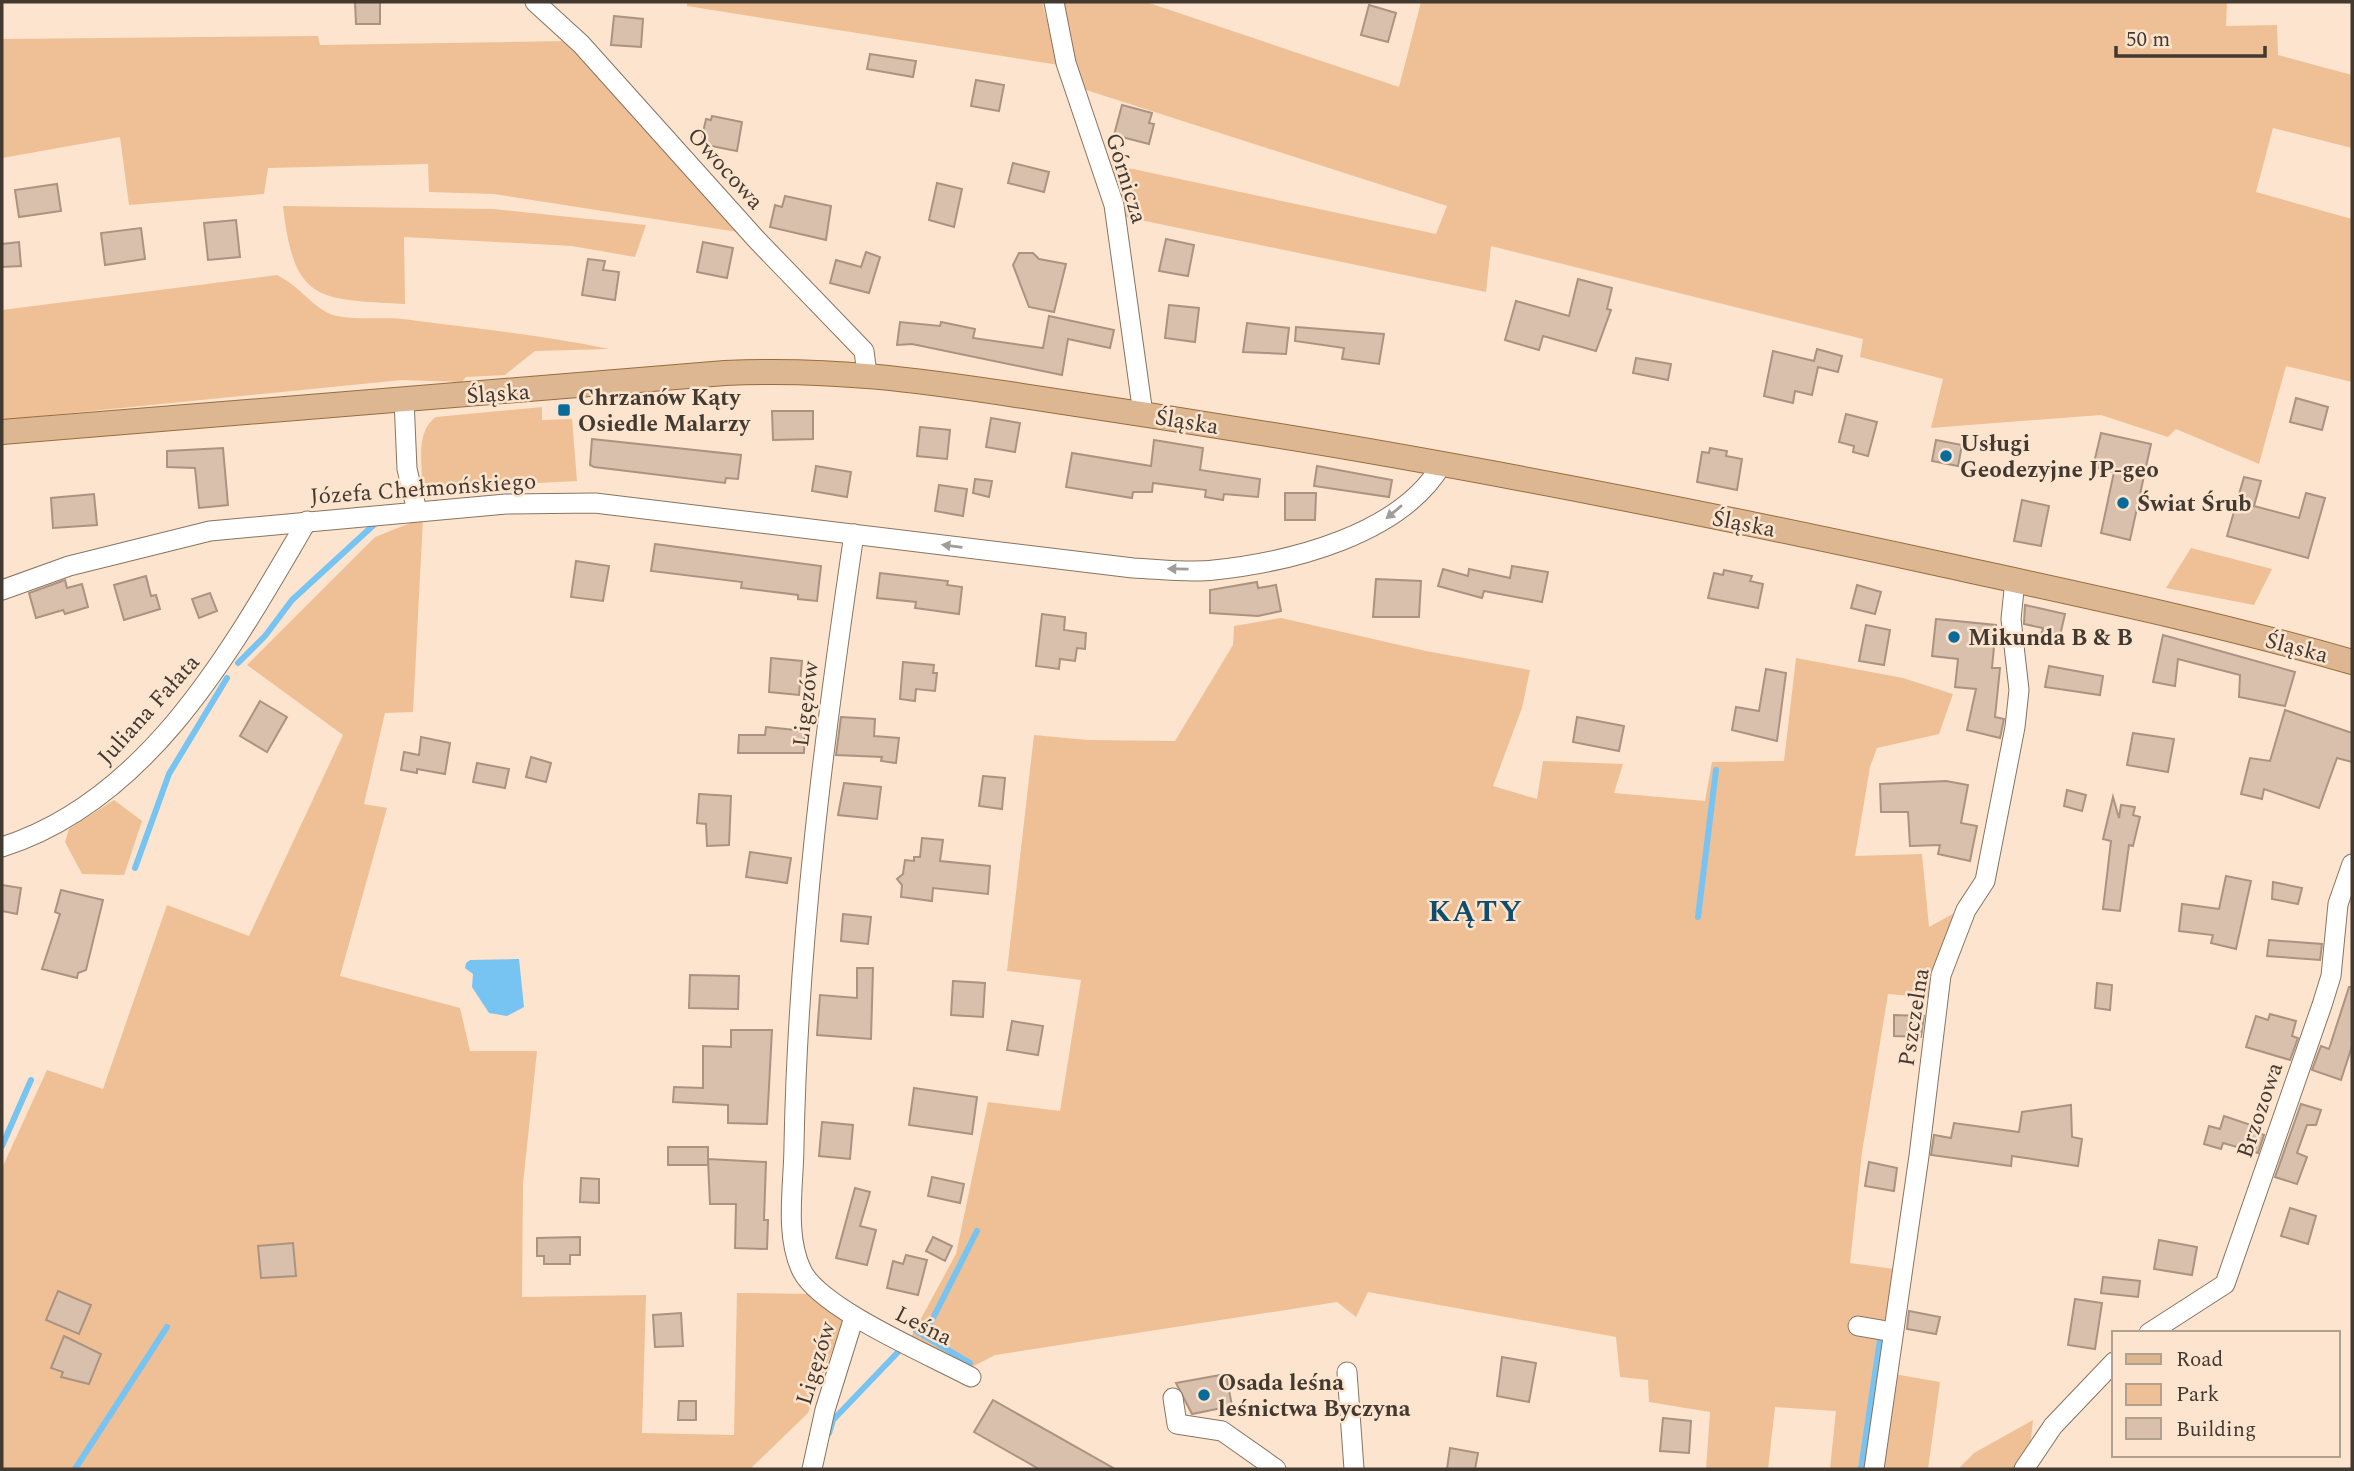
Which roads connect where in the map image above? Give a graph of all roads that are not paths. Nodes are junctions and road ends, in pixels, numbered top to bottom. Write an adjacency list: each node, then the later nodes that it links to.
1 (535, 2): 3 (street, Owocowa)
2 (1054, 2): 5 (street, Górnicza)
3 (867, 374): 4 (main road, Śląska); 5 (main road, Śląska)
4 (404, 399): 6 (main road, Śląska); 8 (street)
5 (1143, 414): 7 (main road, Śląska)
6 (2, 432)
7 (1442, 464): 10 (street, one-way to 10); 11 (main road, Śląska)
8 (417, 511): 9 (street, Józefa Chełmońskiego); 10 (street, Józefa Chełmońskiego)
9 (307, 521): 12 (street, Józefa Chełmońskiego); 14 (street, Juliana Fałata)
10 (854, 534): 16 (street, Ligęzów)
11 (2015, 580): 13 (main road, Śląska); 19 (street, Pszczelna)
12 (2, 590)
13 (2352, 662)
14 (2, 847)
15 (2352, 864): 18 (street, Brzozowa)
16 (854, 1317): 22 (street, Leśna); 24 (street, Ligęzów)
17 (1858, 1326): 19 (street)
18 (2152, 1331)
19 (1893, 1332): 27 (street, Pszczelna)
20 (2112, 1364): 28 (street)
21 (1347, 1372): 26 (street)
22 (971, 1377)
23 (1173, 1398): 25 (street)
24 (812, 1469)
25 (1276, 1469)
26 (1354, 1469)
27 (1874, 1469)
28 (2024, 1469)

